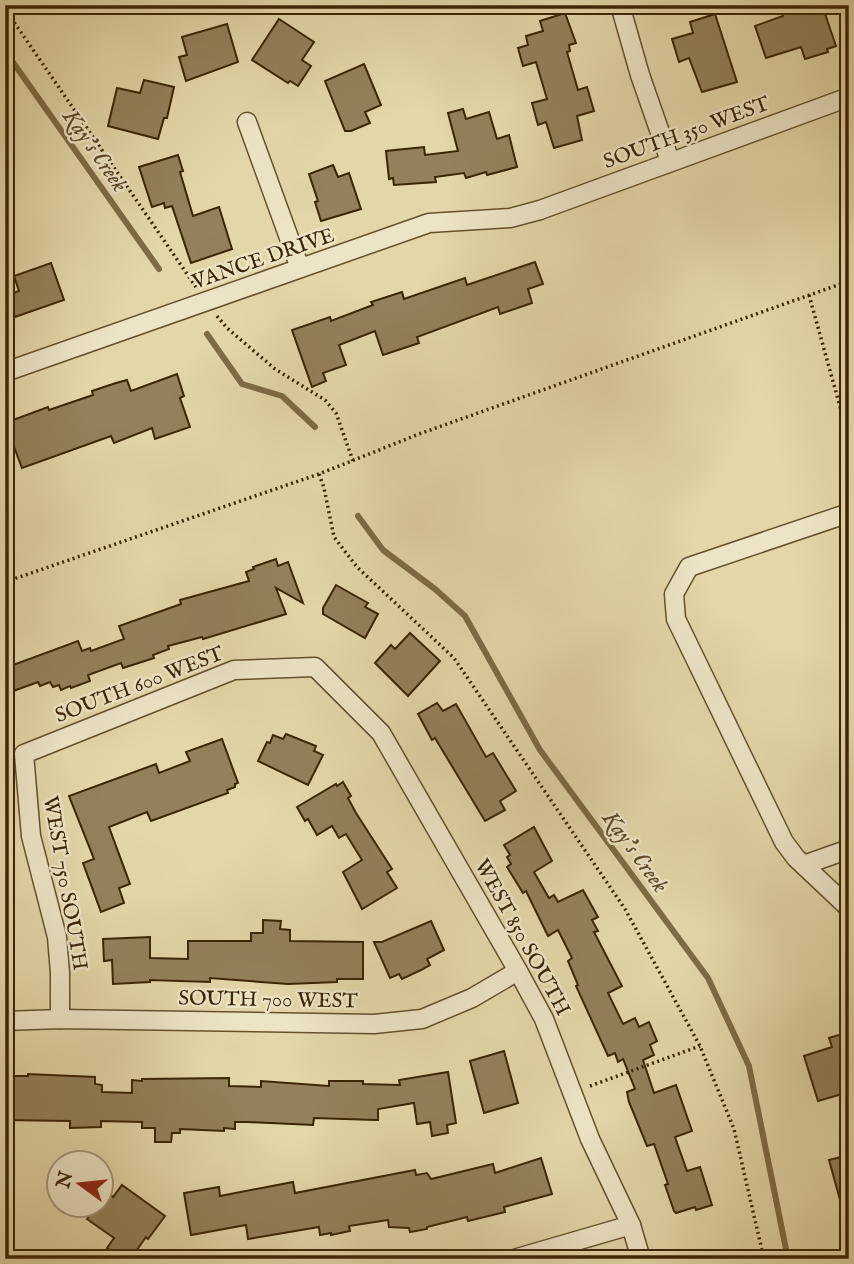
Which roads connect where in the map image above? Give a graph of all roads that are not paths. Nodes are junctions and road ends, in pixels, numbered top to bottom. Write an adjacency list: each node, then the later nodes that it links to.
1 (620, 5): 4 (street)
2 (849, 97): 4 (street, SOUTH 350 WEST)
3 (247, 121): 6 (street)
4 (670, 161): 5 (street, SOUTH 350 WEST)
5 (540, 211): 6 (street, VANCE DRIVE)
6 (300, 268): 7 (street, VANCE DRIVE)
7 (5, 372)
8 (849, 513): 12 (street)
9 (315, 667): 10 (street, SOUTH 600 WEST); 14 (street, WEST 850 SOUTH)
10 (24, 754): 15 (street, WEST 750 SOUTH)
11 (849, 849): 12 (street)
12 (804, 864): 13 (street)
13 (849, 908)
14 (518, 971): 15 (street, SOUTH 700 WEST); 17 (street, WEST 850 SOUTH)
15 (60, 1019): 16 (street, SOUTH 700 WEST)
16 (5, 1021)
17 (631, 1225): 18 (street); 19 (street, WEST 850 SOUTH)
18 (514, 1259)
19 (641, 1259)

